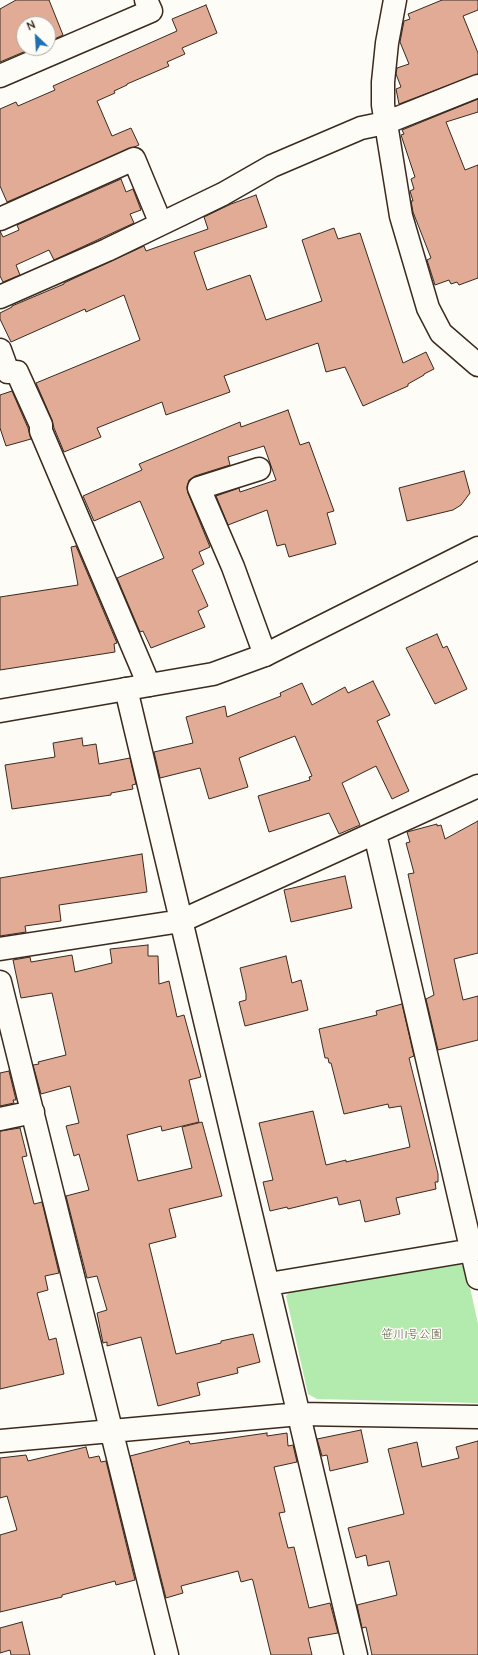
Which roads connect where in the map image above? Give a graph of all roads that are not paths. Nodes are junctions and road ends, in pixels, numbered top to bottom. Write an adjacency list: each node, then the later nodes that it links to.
1 (146, 0): 3 (street)
2 (394, 0): 5 (street)
3 (0, 76)
4 (478, 86): 5 (street)
5 (385, 124): 7 (street); 10 (street)
6 (0, 218): 7 (street)
7 (161, 224): 8 (street)
8 (0, 297)
9 (0, 350): 14 (street)
10 (478, 365)
11 (259, 469): 13 (street)
12 (478, 548): 13 (street)
13 (265, 655): 14 (street)
14 (149, 685): 15 (street)
15 (126, 689): 16 (street); 19 (street)
16 (0, 710)
17 (478, 786): 18 (street)
18 (375, 834): 19 (street); 24 (street)
19 (181, 921): 20 (street); 26 (street)
20 (0, 949)
21 (0, 982): 22 (street)
22 (32, 1112): 23 (street); 29 (street)
23 (0, 1119)
24 (475, 1250): 25 (street); 26 (street)
25 (478, 1278)
26 (268, 1284): 27 (street)
27 (300, 1414): 28 (street); 29 (street); 32 (street)
28 (478, 1417)
29 (112, 1430): 30 (street); 31 (street)
30 (0, 1441)
31 (167, 1655)
32 (356, 1655)

